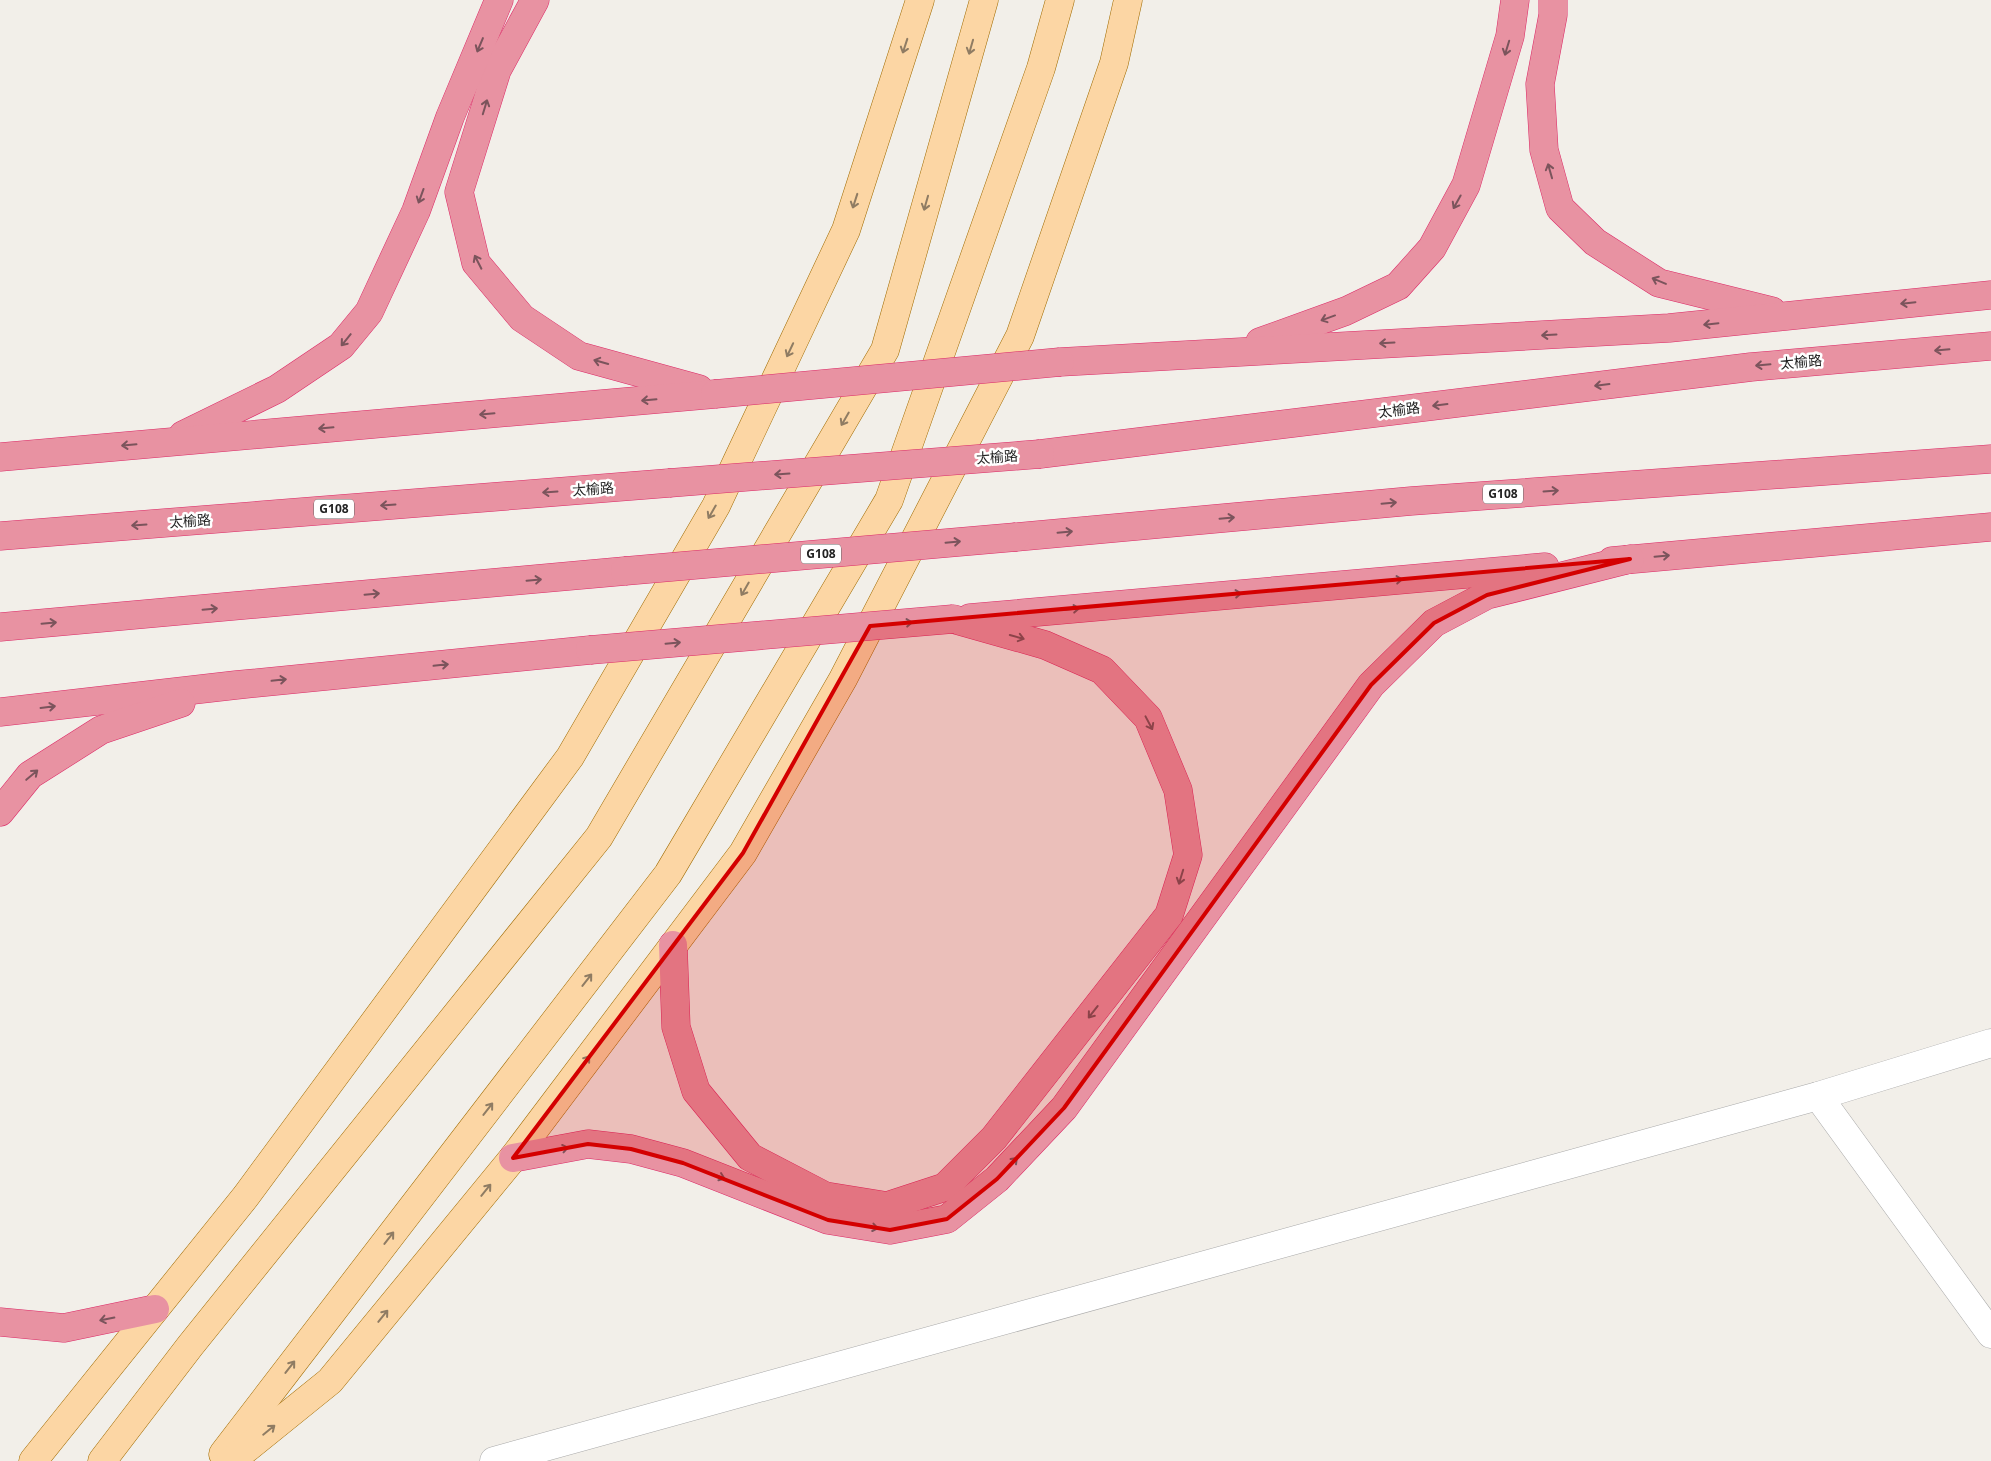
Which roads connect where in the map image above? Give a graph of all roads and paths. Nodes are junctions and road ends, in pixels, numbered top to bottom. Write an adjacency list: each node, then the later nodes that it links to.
1 (499, 0): 14 (highway, one-way to 14)
2 (535, 0): 13 (highway, one-way to 2)
3 (920, 0): 29 (main road, one-way to 29)
4 (984, 0): 33 (main road, one-way to 33)
5 (1060, 0): 34 (main road, one-way to 5)
6 (1128, 0): 25 (main road)
7 (1515, 0): 12 (highway, one-way to 12)
8 (1552, 0): 10 (highway, one-way to 8)
9 (1991, 295): 10 (highway, one-way to 10)
10 (1791, 315): 12 (highway, one-way to 12)
11 (1991, 346): 18 (highway, 太榆路 / G108, one-way to 18, bridge)
12 (1232, 352): 13 (highway, bridge)
13 (715, 394): 14 (highway, one-way to 14)
14 (170, 442): 15 (highway, one-way to 15)
15 (0, 456)
16 (1991, 459): 21 (highway, G108, one-way to 16, bridge)
17 (1991, 528): 19 (highway, one-way to 17)
18 (0, 536)
19 (1630, 559): 20 (highway, one-way to 19); 28 (highway, one-way to 19)
20 (953, 619): 22 (highway, one-way to 20, bridge); 25 (highway, one-way to 25)
21 (0, 627)
22 (236, 685): 23 (highway, one-way to 22); 24 (highway, one-way to 22)
23 (0, 712)
24 (0, 812)
25 (673, 945): 28 (main road, one-way to 25)
26 (1991, 1043): 27 (street)
27 (1818, 1096): 31 (street); 36 (street)
28 (513, 1158): 35 (main road, one-way to 28)
29 (155, 1309): 30 (highway, one-way to 30); 32 (main road)
30 (0, 1322)
31 (1991, 1334)
32 (33, 1461)
33 (102, 1461)
34 (217, 1461)
35 (231, 1461)
36 (494, 1461)

